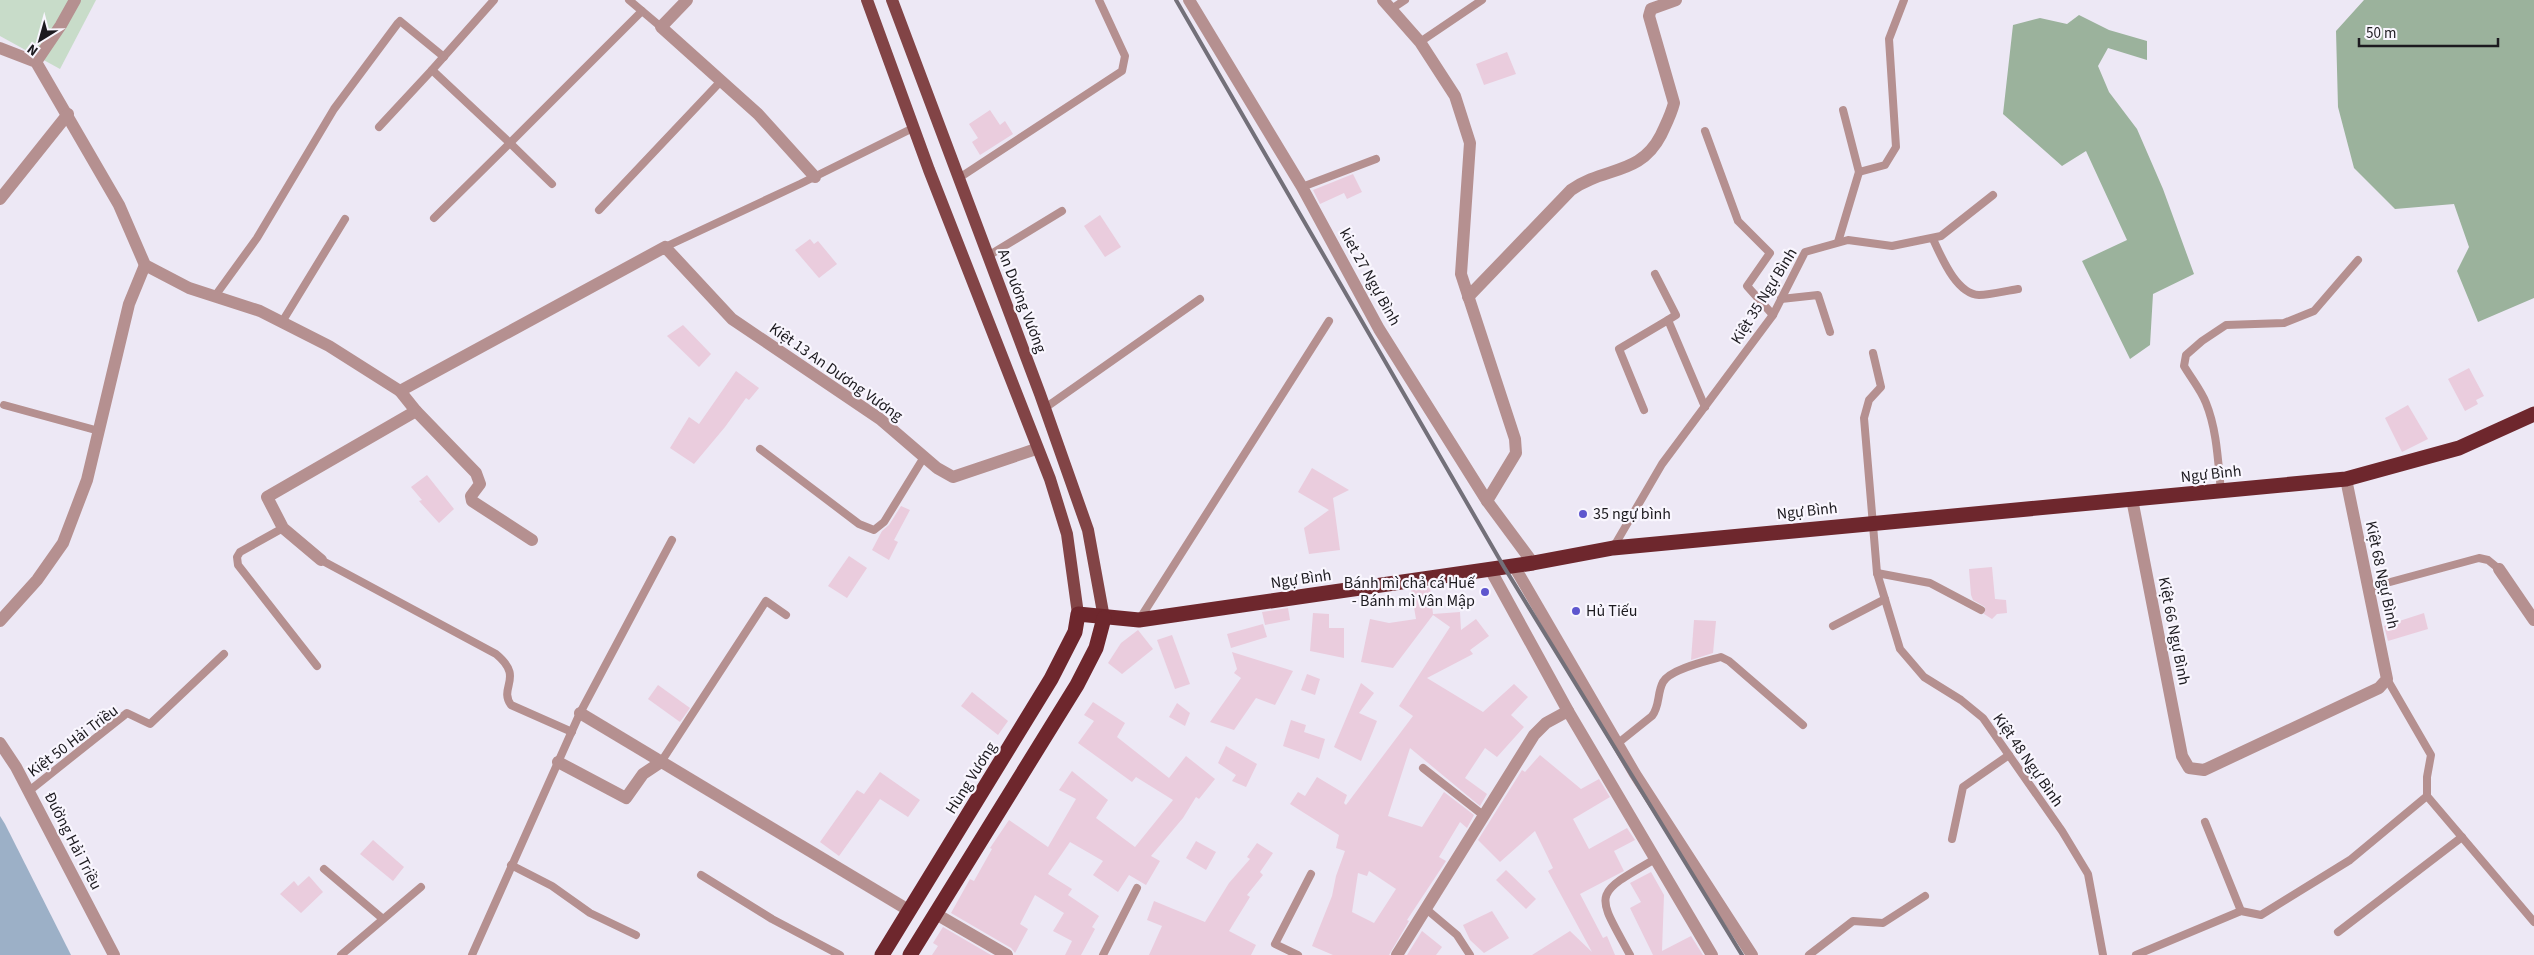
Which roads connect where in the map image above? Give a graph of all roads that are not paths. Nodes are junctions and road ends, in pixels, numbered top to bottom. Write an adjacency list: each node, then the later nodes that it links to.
1 (75, 0): 19 (street)
2 (494, 0): 18 (lane)
3 (629, 0): 14 (lane)
4 (687, 0): 15 (street)
5 (867, 0): 25 (main road)
6 (892, 0): 31 (main road, An Dương Vương)
7 (1099, 0): 31 (lane)
8 (1189, 0): 33 (street, kiet 27 Ngự Bình)
9 (1405, 0): 13 (lane)
10 (1482, 0): 16 (lane)
11 (1676, 0): 49 (street)
12 (1904, 0): 29 (lane)
13 (1387, 5): 16 (street)
14 (642, 11): 15 (lane); 27 (lane)
15 (661, 27): 21 (street)
16 (1420, 42): 49 (street)
17 (0, 48): 19 (street)
18 (444, 56): 20 (lane); 48 (lane)
19 (36, 62): 23 (street)
20 (432, 70): 24 (lane); 27 (lane)
21 (721, 81): 30 (street); 36 (lane)
22 (1843, 110): 29 (lane)
23 (68, 114): 35 (street); 45 (street)
24 (379, 127)
25 (914, 128): 30 (lane); 67 (main road)
26 (1705, 131): 52 (lane)
27 (510, 143): 32 (lane); 38 (lane)
28 (1376, 160): 33 (lane)
29 (1859, 172): 41 (lane)
30 (815, 177): 42 (lane)
31 (959, 178): 43 (main road, An Dương Vương)
32 (552, 184)
33 (1302, 187): 72 (street, kiet 27 Ngự Bình)
34 (1993, 195): 40 (lane, Kiệt 35 Ngự Bình)
35 (0, 199)
36 (599, 210)
37 (1062, 211): 43 (lane)
38 (434, 218)
39 (345, 219): 55 (lane)
40 (1933, 239): 41 (lane, Kiệt 35 Ngự Bình); 47 (lane)
41 (1838, 242): 51 (lane, Kiệt 35 Ngự Bình)
42 (665, 247): 58 (street); 68 (street, Kiệt 13 An Dương Vương)
43 (988, 256): 60 (main road, An Dương Vương)
44 (2358, 260): 70 (lane)
45 (145, 265): 48 (street); 65 (street)
46 (1655, 274): 53 (lane)
47 (2018, 289)
48 (215, 296): 55 (street)
49 (1468, 297): 72 (street)
50 (1200, 299): 60 (lane)
51 (1781, 299): 52 (lane, Kiệt 35 Ngự Bình); 56 (lane)
52 (1773, 315): 61 (lane, Kiệt 35 Ngự Bình)
53 (1668, 320): 61 (lane); 62 (lane)
54 (1329, 321): 90 (lane)
55 (282, 322): 58 (street)
56 (1830, 332)
57 (1873, 353): 73 (lane, Kiệt 48 Ngự Bình)
58 (400, 391): 63 (street)
59 (4, 405): 65 (lane)
60 (1045, 408): 89 (main road, An Dương Vương)
61 (1705, 408): 77 (lane, Kiệt 35 Ngự Bình)
62 (1644, 410)
63 (416, 411): 74 (street); 75 (street)
64 (2534, 414): 69 (highway, Ngự Bình)
65 (99, 431): 92 (street)
66 (760, 449): 68 (lane)
67 (1036, 449): 68 (street, Kiệt 13 An Dương Vương); 87 (main road)
68 (924, 457)
69 (2346, 478): 70 (highway, Ngự Bình); 84 (street, Kiệt 68 Ngự Bình)
70 (2221, 491): 71 (highway, Ngự Bình)
71 (2132, 499): 73 (highway, Ngự Bình); 96 (street, Kiệt 66 Ngự Bình)
72 (1487, 501): 79 (street, kiet 27 Ngự Bình)
73 (1871, 522): 77 (highway, Ngự Bình); 83 (lane, Kiệt 48 Ngự Bình)
74 (283, 528): 78 (street); 95 (lane)
75 (532, 540)
76 (672, 540): 98 (lane)
77 (1613, 548): 79 (highway, Ngự Bình)
78 (321, 560): 100 (lane)
79 (1533, 563): 80 (highway, Ngự Bình)
80 (1514, 566): 81 (highway, Ngự Bình); 102 (street)
81 (1490, 569): 90 (highway, Ngự Bình); 97 (street)
82 (2499, 569): 84 (lane); 91 (street)
83 (1877, 573): 85 (lane, Kiệt 48 Ngự Bình); 86 (lane)
84 (2368, 588): 96 (street, Kiệt 68 Ngự Bình)
85 (1885, 599): 93 (lane); 103 (lane, Kiệt 48 Ngự Bình)
86 (1981, 610)
87 (1078, 614): 89 (highway, Ngự Bình); 122 (highway, Hùng Vương)
88 (786, 615): 105 (lane)
89 (1104, 618): 90 (highway, Ngự Bình); 124 (highway)
90 (1139, 620)
91 (2534, 620)
92 (0, 621)
93 (1833, 626)
94 (224, 654): 107 (lane, Kiệt 50 Hải Triều)
95 (317, 666)
96 (2387, 679): 108 (lane)
97 (1568, 711): 109 (street); 113 (street)
98 (580, 713): 100 (lane); 105 (street)
99 (1803, 725): 102 (lane)
100 (572, 732): 104 (lane)
101 (0, 743): 107 (street, Đường Hải Triều)
102 (1617, 744): 142 (street)
103 (2009, 755): 112 (lane); 144 (lane, Kiệt 48 Ngự Bình)
104 (558, 762): 105 (street); 114 (lane)
105 (661, 762): 122 (street)
106 (1423, 768): 109 (lane)
107 (29, 791): 129 (street, Đường Hải Triều)
108 (2426, 796): 111 (lane); 123 (lane)
109 (1484, 815): 121 (street)
110 (2205, 822): 123 (lane)
111 (2462, 837): 126 (lane); 127 (lane)
112 (1952, 839)
113 (1655, 859): 140 (lane); 141 (street)
114 (511, 865): 128 (lane); 131 (lane)
115 (324, 870): 125 (lane)
116 (1310, 874): 137 (lane)
117 (701, 875): 132 (lane)
118 (421, 887): 125 (lane)
119 (1137, 888): 136 (lane)
120 (1926, 896): 143 (lane)
121 (1426, 908): 138 (street); 139 (lane)
122 (910, 911): 133 (highway, Hùng Vương)
123 (2241, 911): 145 (lane)
124 (936, 914): 134 (highway); 135 (street)
125 (382, 919): 130 (lane)
126 (2534, 922)
127 (2338, 932)
128 (636, 936)
129 (114, 955)
130 (340, 955)
131 (472, 955)
132 (840, 955)
133 (882, 955)
134 (910, 955)
135 (1007, 955)
136 (1103, 955)
137 (1298, 955)
138 (1397, 955)
139 (1470, 955)
140 (1630, 955)
141 (1712, 955)
142 (1752, 955)
143 (1809, 955)
144 (2103, 955)
145 (2136, 955)

